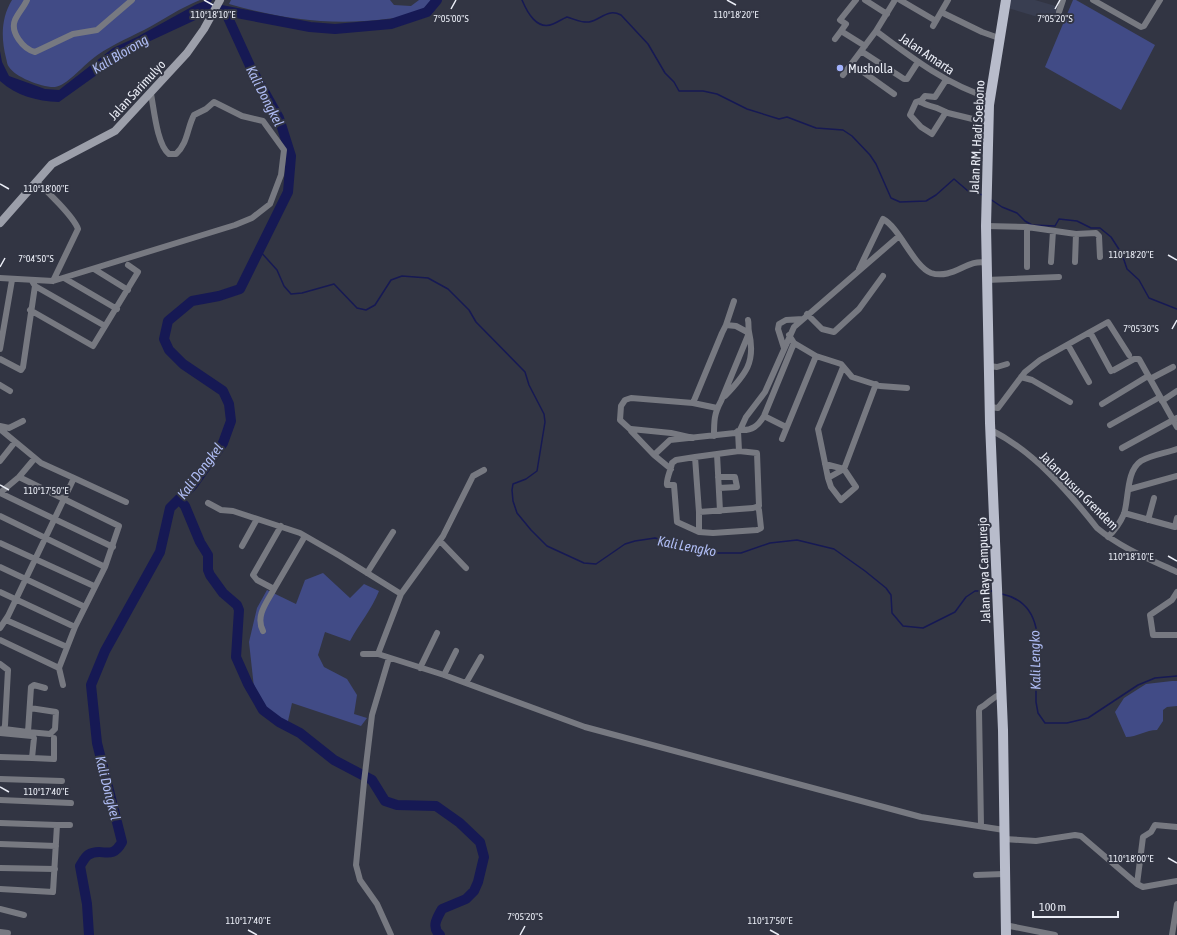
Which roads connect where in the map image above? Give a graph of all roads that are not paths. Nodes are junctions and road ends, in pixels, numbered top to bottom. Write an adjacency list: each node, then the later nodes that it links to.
1 (26, 0): 2 (street)
2 (132, 0)
3 (220, 0): 25 (street, Jalan Sarimulyo)
4 (856, 0): 16 (street)
5 (866, 0): 15 (street)
6 (896, 0): 15 (street)
7 (900, 0): 13 (street)
8 (948, 0): 13 (street)
9 (1006, 0): 18 (main road, Jalan RM. Hadi Soebono)
10 (1063, 0): 14 (street)
11 (1093, 0): 12 (street)
12 (1160, 0)
13 (941, 12): 18 (street)
14 (1059, 12)
15 (887, 14): 17 (street)
16 (841, 31): 19 (street); 20 (street)
17 (876, 31): 20 (street); 21 (street, Jalan Amarta)
18 (999, 38): 27 (main road, Jalan RM. Hadi Soebono)
19 (835, 39)
20 (863, 49): 21 (street); 22 (street)
21 (918, 62): 24 (street, Jalan Amarta)
22 (852, 64): 23 (street); 26 (street)
23 (843, 75)
24 (946, 80): 27 (street, Jalan Amarta); 28 (street)
25 (151, 94): 31 (street, Jalan Sarimulyo); 45 (street)
26 (894, 94)
27 (990, 98): 30 (main road, Jalan RM. Hadi Soebono)
28 (920, 102): 29 (street); 29 (street)
29 (946, 112): 30 (street)
30 (989, 123): 32 (main road, Jalan RM. Hadi Soebono)
31 (36, 181): 33 (street, Jalan Sarimulyo); 53 (street)
32 (987, 204): 34 (main road, Jalan Raya Campurejo)
33 (0, 223)
34 (986, 226): 35 (street); 42 (main road, Jalan Raya Campurejo)
35 (1027, 227): 36 (street); 44 (street)
36 (1054, 231): 37 (street); 40 (street)
37 (1076, 234): 39 (street); 41 (street)
38 (898, 237): 42 (street); 46 (street); 46 (street)
39 (1100, 257)
40 (1051, 262)
41 (1076, 262)
42 (986, 263): 52 (main road, Jalan Raya Campurejo)
43 (128, 265): 55 (street)
44 (1027, 267)
45 (94, 269): 50 (street); 55 (street)
46 (858, 271): 59 (street)
47 (884, 276): 59 (street)
48 (1059, 277): 52 (street)
49 (0, 278): 51 (street)
50 (64, 278): 53 (street); 57 (street)
51 (12, 280): 54 (street); 69 (street)
52 (986, 280): 74 (main road, Jalan Raya Campurejo)
53 (53, 281): 54 (street)
54 (33, 283): 58 (street); 62 (street)
55 (128, 290): 57 (street)
56 (734, 301): 61 (street)
57 (117, 309): 62 (street)
58 (30, 310): 62 (street); 72 (street)
59 (805, 316): 65 (street); 68 (street)
60 (748, 320): 64 (street)
61 (726, 325): 64 (street); 89 (street)
62 (105, 326)
63 (1090, 332): 67 (street); 70 (street); 79 (street)
64 (749, 333): 87 (street); 87 (street)
65 (789, 335): 66 (street); 68 (street)
66 (794, 343): 71 (street); 77 (street)
67 (1068, 345): 78 (street); 80 (street)
68 (784, 348): 77 (street)
69 (0, 349)
70 (1129, 355)
71 (816, 356): 76 (street); 98 (street)
72 (0, 359)
73 (1007, 364): 74 (street)
74 (989, 366): 91 (main road, Jalan Raya Campurejo)
75 (1173, 366): 79 (street)
76 (843, 367): 81 (street); 118 (street)
77 (779, 371): 93 (street); 102 (street)
78 (1021, 376): 88 (street); 91 (street)
79 (1149, 378): 86 (street); 90 (street)
80 (1089, 382)
81 (876, 384): 83 (street); 119 (street)
82 (0, 385): 84 (street)
83 (907, 388)
84 (10, 391)
85 (1177, 391): 86 (street)
86 (1161, 399): 94 (street); 96 (street)
87 (722, 400): 92 (street)
88 (1070, 402)
89 (693, 403): 92 (street); 101 (street)
90 (1102, 404)
91 (990, 407): 103 (main road, Jalan Raya Campurejo)
92 (717, 408): 105 (street)
93 (764, 416): 98 (street); 102 (street)
94 (1175, 419): 99 (street); 110 (street)
95 (23, 421): 97 (street)
96 (1110, 425)
97 (0, 426)
98 (786, 427): 107 (street)
99 (1177, 427)
100 (0, 429): 109 (street)
101 (631, 430): 104 (street); 114 (street)
102 (739, 430): 105 (street); 112 (street)
103 (991, 430): 147 (street, Jalan Dusun Grendem); 187 (main road, Jalan Raya Campurejo)
104 (663, 432): 106 (street); 108 (street)
105 (714, 436): 106 (street)
106 (693, 438): 108 (street)
107 (782, 439)
108 (670, 440): 114 (street)
109 (15, 442): 116 (street); 117 (street)
110 (1122, 448)
111 (1177, 449): 128 (street)
112 (739, 451): 113 (street); 134 (street)
113 (717, 454): 115 (street); 124 (street)
114 (654, 455): 121 (street)
115 (695, 457): 121 (street); 136 (street)
116 (35, 458): 123 (street); 125 (street)
117 (0, 461)
118 (825, 464): 119 (street); 126 (street)
119 (844, 469): 126 (street); 126 (street)
120 (484, 470): 149 (street)
121 (671, 470): 145 (street)
122 (1177, 476): 128 (street)
123 (19, 477): 129 (street); 131 (street)
124 (718, 477): 127 (street); 127 (street)
125 (74, 478): 131 (street); 132 (street)
126 (828, 478)
127 (719, 488): 135 (street)
128 (1130, 489): 137 (street)
129 (0, 493): 140 (street)
130 (1154, 498): 142 (street)
131 (65, 499): 140 (street); 152 (street)
132 (126, 502)
133 (208, 503): 141 (street)
134 (757, 508): 135 (street); 145 (street)
135 (720, 511): 136 (street)
136 (699, 512): 145 (street)
137 (1124, 513): 142 (street); 147 (street)
138 (0, 516): 148 (street)
139 (1177, 518): 142 (street)
140 (55, 519): 148 (street); 152 (street)
141 (257, 519): 143 (street); 151 (street)
142 (1148, 520)
143 (280, 526): 146 (street); 161 (street)
144 (393, 532): 158 (street)
145 (699, 532)
146 (305, 536): 158 (street); 161 (street)
147 (1108, 537): 157 (street, Jalan Dusun Grendem)
148 (46, 539): 153 (street); 155 (street)
149 (440, 541): 156 (street); 164 (street)
150 (0, 543): 153 (street)
151 (242, 546)
152 (113, 547): 155 (street)
153 (36, 559): 159 (street); 160 (street)
154 (0, 567): 159 (street)
155 (105, 567): 160 (street)
156 (466, 568)
157 (1177, 572)
158 (367, 573): 164 (street)
159 (26, 579): 165 (street); 166 (street)
160 (94, 586): 166 (street)
161 (274, 590): 170 (street)
162 (0, 592): 165 (street)
163 (1177, 592): 172 (street)
164 (401, 594): 177 (street)
165 (16, 600): 167 (street); 168 (street)
166 (85, 607): 168 (street)
167 (6, 620): 169 (street); 174 (street)
168 (75, 627): 174 (street)
169 (0, 628)
170 (263, 631)
171 (437, 633): 182 (street)
172 (1177, 635)
173 (0, 640): 181 (street)
174 (67, 648): 181 (street)
175 (456, 652): 183 (street)
176 (364, 654): 177 (street)
177 (378, 654): 179 (street)
178 (480, 657): 184 (street)
179 (389, 658): 182 (street); 219 (street)
180 (0, 664): 189 (street)
181 (59, 668): 185 (street)
182 (420, 668): 183 (street)
183 (444, 675): 184 (street)
184 (466, 683): 201 (street)
185 (63, 685)
186 (45, 688): 188 (street)
187 (1002, 694): 201 (street); 203 (main road, Jalan Raya Campurejo)
188 (30, 708): 190 (street); 190 (street)
189 (1, 731): 190 (street); 193 (street)
190 (28, 732)
191 (54, 738): 193 (street)
192 (0, 757): 193 (street)
193 (32, 758)
194 (0, 779): 195 (street)
195 (62, 781)
196 (0, 800): 197 (street)
197 (71, 803)
198 (0, 823): 199 (street)
199 (57, 825): 200 (street); 205 (street)
200 (70, 825)
201 (981, 826): 203 (street)
202 (1177, 827): 211 (street)
203 (1004, 834): 208 (main road, Jalan Raya Campurejo); 211 (street)
204 (0, 844): 205 (street)
205 (56, 846): 207 (street)
206 (0, 868): 207 (street)
207 (55, 868): 212 (street)
208 (1004, 874): 209 (street); 216 (main road, Jalan Raya Campurejo)
209 (976, 875)
210 (1177, 881): 211 (street)
211 (1137, 884)
212 (0, 889)
213 (0, 908): 215 (street)
214 (1177, 908): 221 (street)
215 (24, 914)
216 (1006, 930): 220 (street)
217 (0, 932): 218 (street)
218 (8, 933)
219 (391, 935)
220 (1055, 935)
221 (1172, 935)

